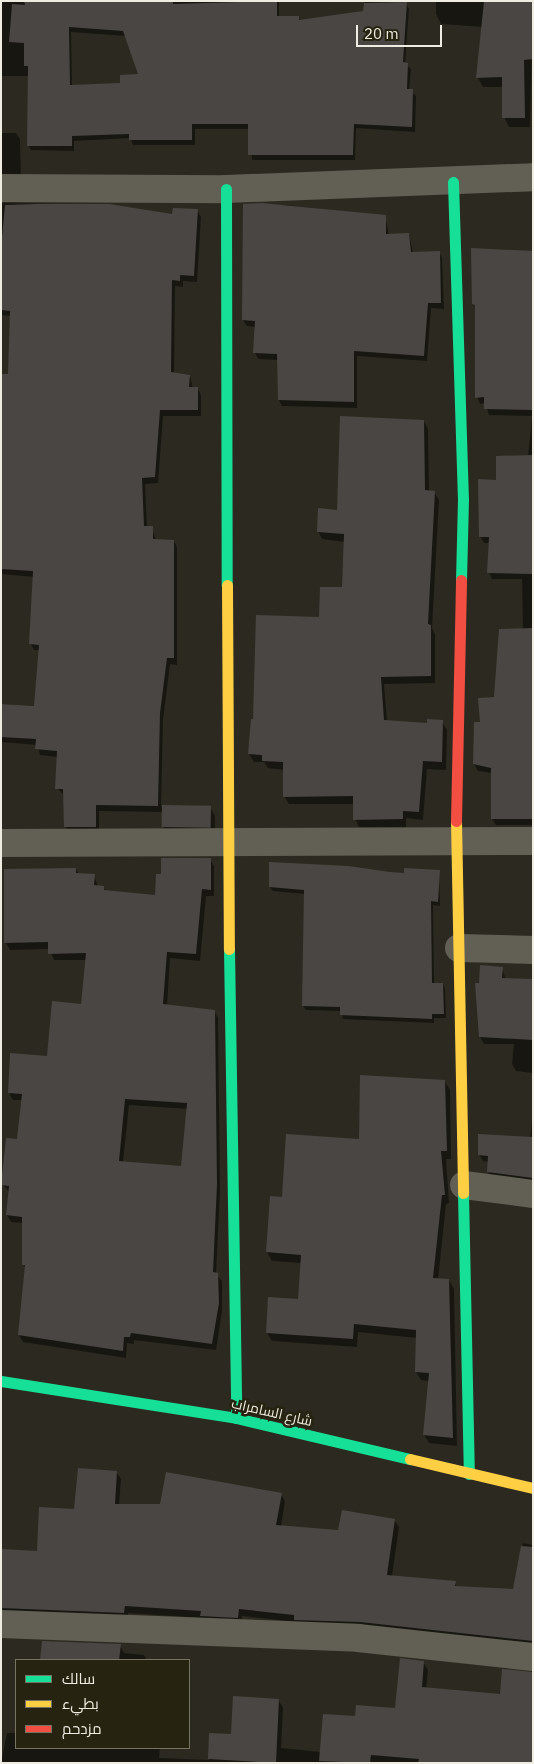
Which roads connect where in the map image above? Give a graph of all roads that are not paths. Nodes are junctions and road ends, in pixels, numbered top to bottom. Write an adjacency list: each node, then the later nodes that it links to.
1 (533, 177): 2 (street)
2 (453, 182): 4 (street); 5 (street)
3 (1, 188): 4 (street)
4 (226, 189): 8 (street)
5 (456, 841): 6 (street); 8 (street); 9 (street)
6 (533, 841)
7 (1, 843): 8 (street)
8 (228, 845): 14 (street)
9 (459, 948): 10 (street); 11 (street)
10 (533, 950)
11 (464, 1185): 12 (street); 15 (street)
12 (533, 1194)
13 (1, 1381): 14 (street, شارع السامراب)
14 (236, 1418): 15 (street, شارع السامراب)
15 (469, 1474): 16 (street, شارع السامراب)
16 (533, 1488)
17 (1, 1624): 18 (street)
18 (533, 1657)

